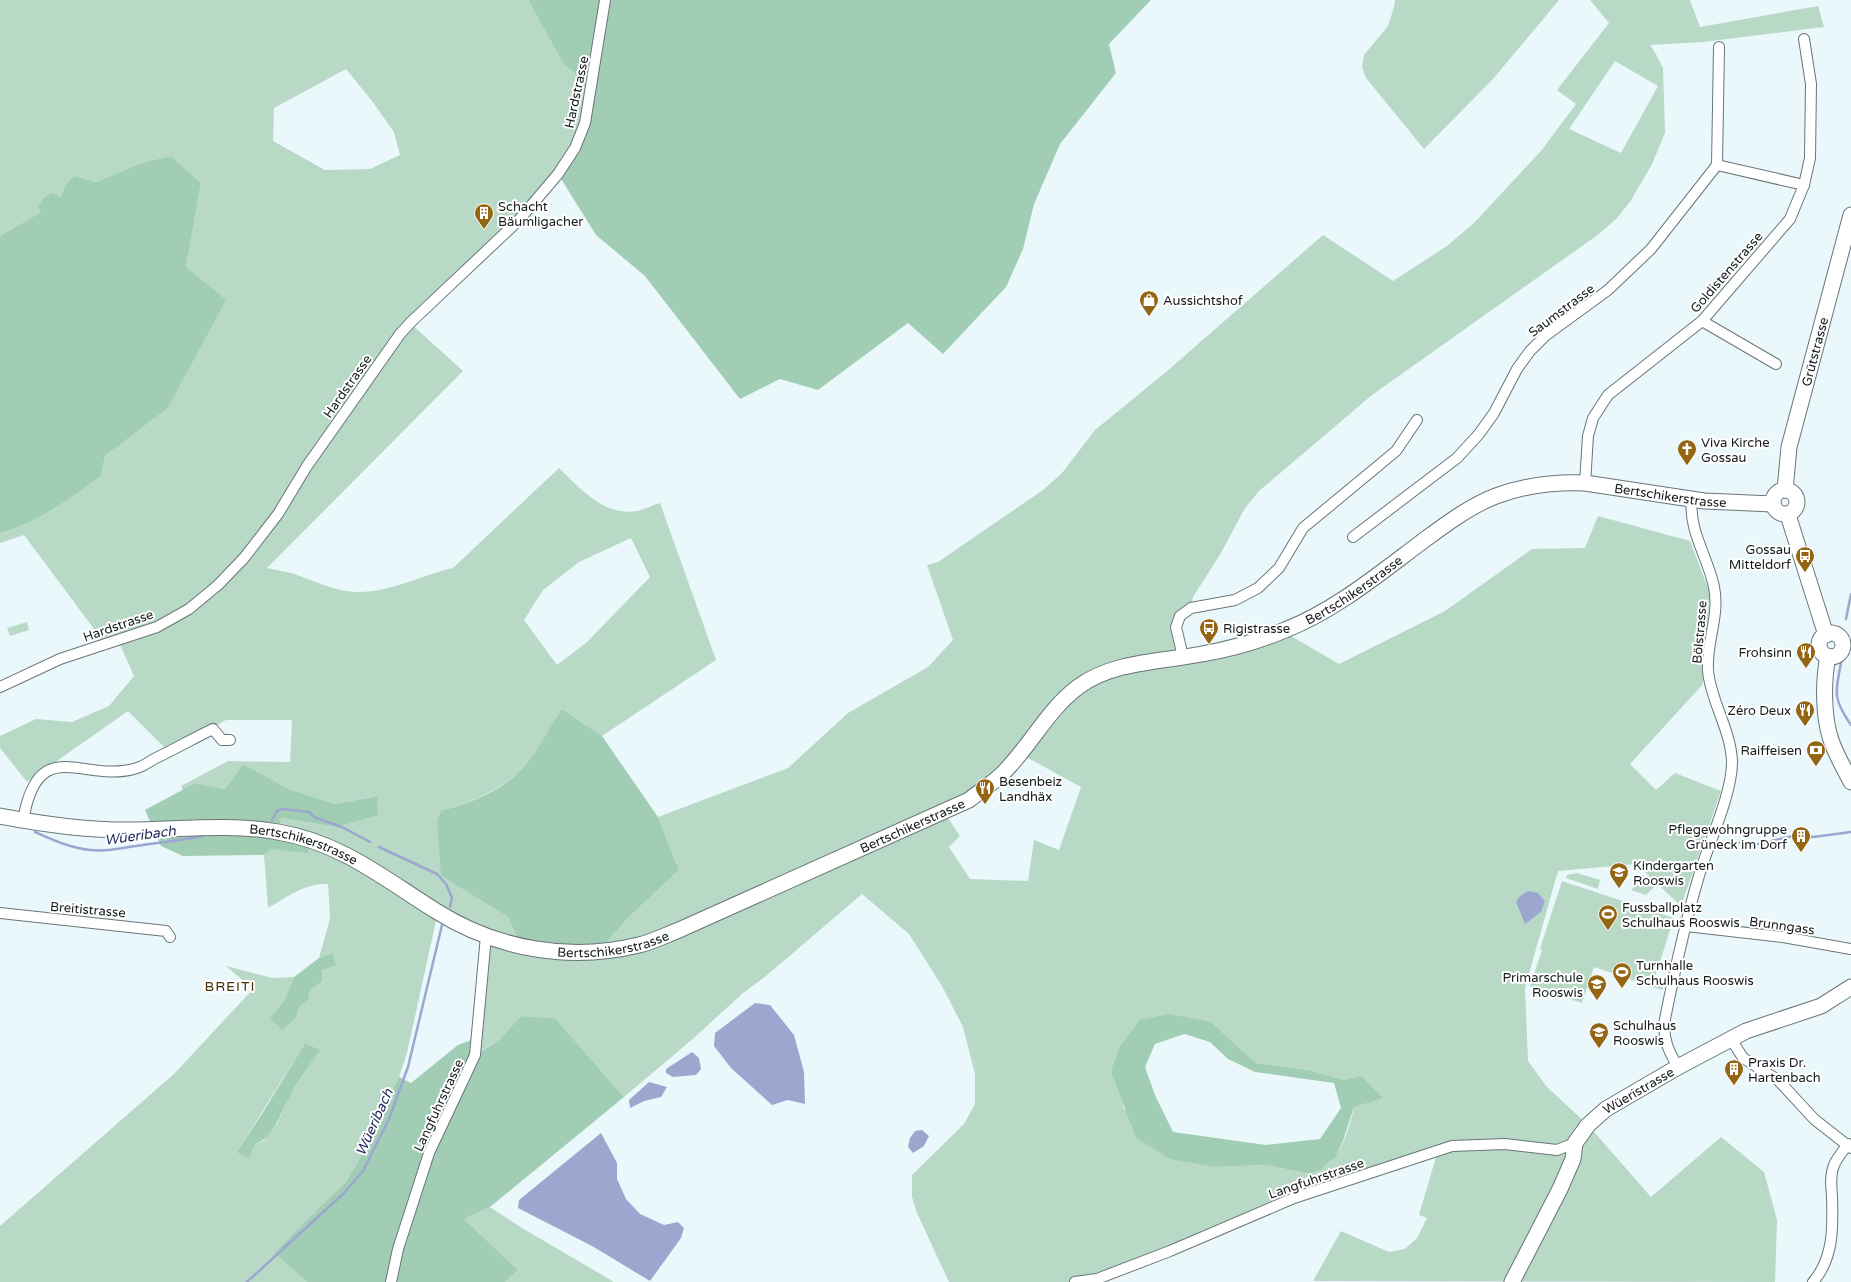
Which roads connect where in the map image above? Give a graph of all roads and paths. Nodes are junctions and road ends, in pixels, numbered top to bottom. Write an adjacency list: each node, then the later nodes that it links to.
1 (605, 0): 20 (street, Hardstrasse)
2 (1804, 39): 5 (street, Goldistenstrasse)
3 (1720, 47): 4 (street)
4 (1717, 165): 5 (street); 15 (street, Saumstrasse)
5 (1804, 185): 7 (street, Goldistenstrasse)
6 (1851, 215): 11 (street, Grütstrasse)
7 (1702, 321): 8 (street); 10 (street, Goldistenstrasse)
8 (1776, 364)
9 (1416, 420): 19 (street)
10 (1585, 483): 12 (street, Bertschikerstrasse); 19 (street, Bertschikerstrasse)
11 (1785, 490): 13 (street); 14 (street)
12 (1692, 499): 13 (street, Bertschikerstrasse); 26 (street, Bölstrasse)
13 (1773, 504): 14 (street)
14 (1788, 514): 16 (street)
15 (1353, 537)
16 (1826, 634): 17 (street); 18 (street)
17 (1847, 648): 18 (street)
18 (1828, 656): 22 (street)
19 (1183, 657): 27 (street, Bertschikerstrasse)
20 (0, 687)
21 (230, 740): 24 (street)
22 (1851, 782)
23 (0, 816): 24 (street, Bertschikerstrasse)
24 (23, 821): 27 (street, Bertschikerstrasse)
25 (0, 913): 28 (street, Breitistrasse)
26 (1686, 926): 29 (street, Brunngass); 32 (street, Bölstrasse)
27 (486, 936): 35 (street, Langfuhrstrasse)
28 (170, 937)
29 (1851, 949)
30 (1851, 987): 31 (street, Wüeristrasse)
31 (1731, 1039): 32 (street, Wüeristrasse); 34 (street)
32 (1678, 1067): 33 (street, Wüeristrasse)
33 (1575, 1143): 36 (street, Langfuhrstrasse); 37 (street, Wüeristrasse)
34 (1849, 1146): 38 (street)
35 (391, 1282)
36 (1075, 1282)
37 (1512, 1282)
38 (1813, 1282)

